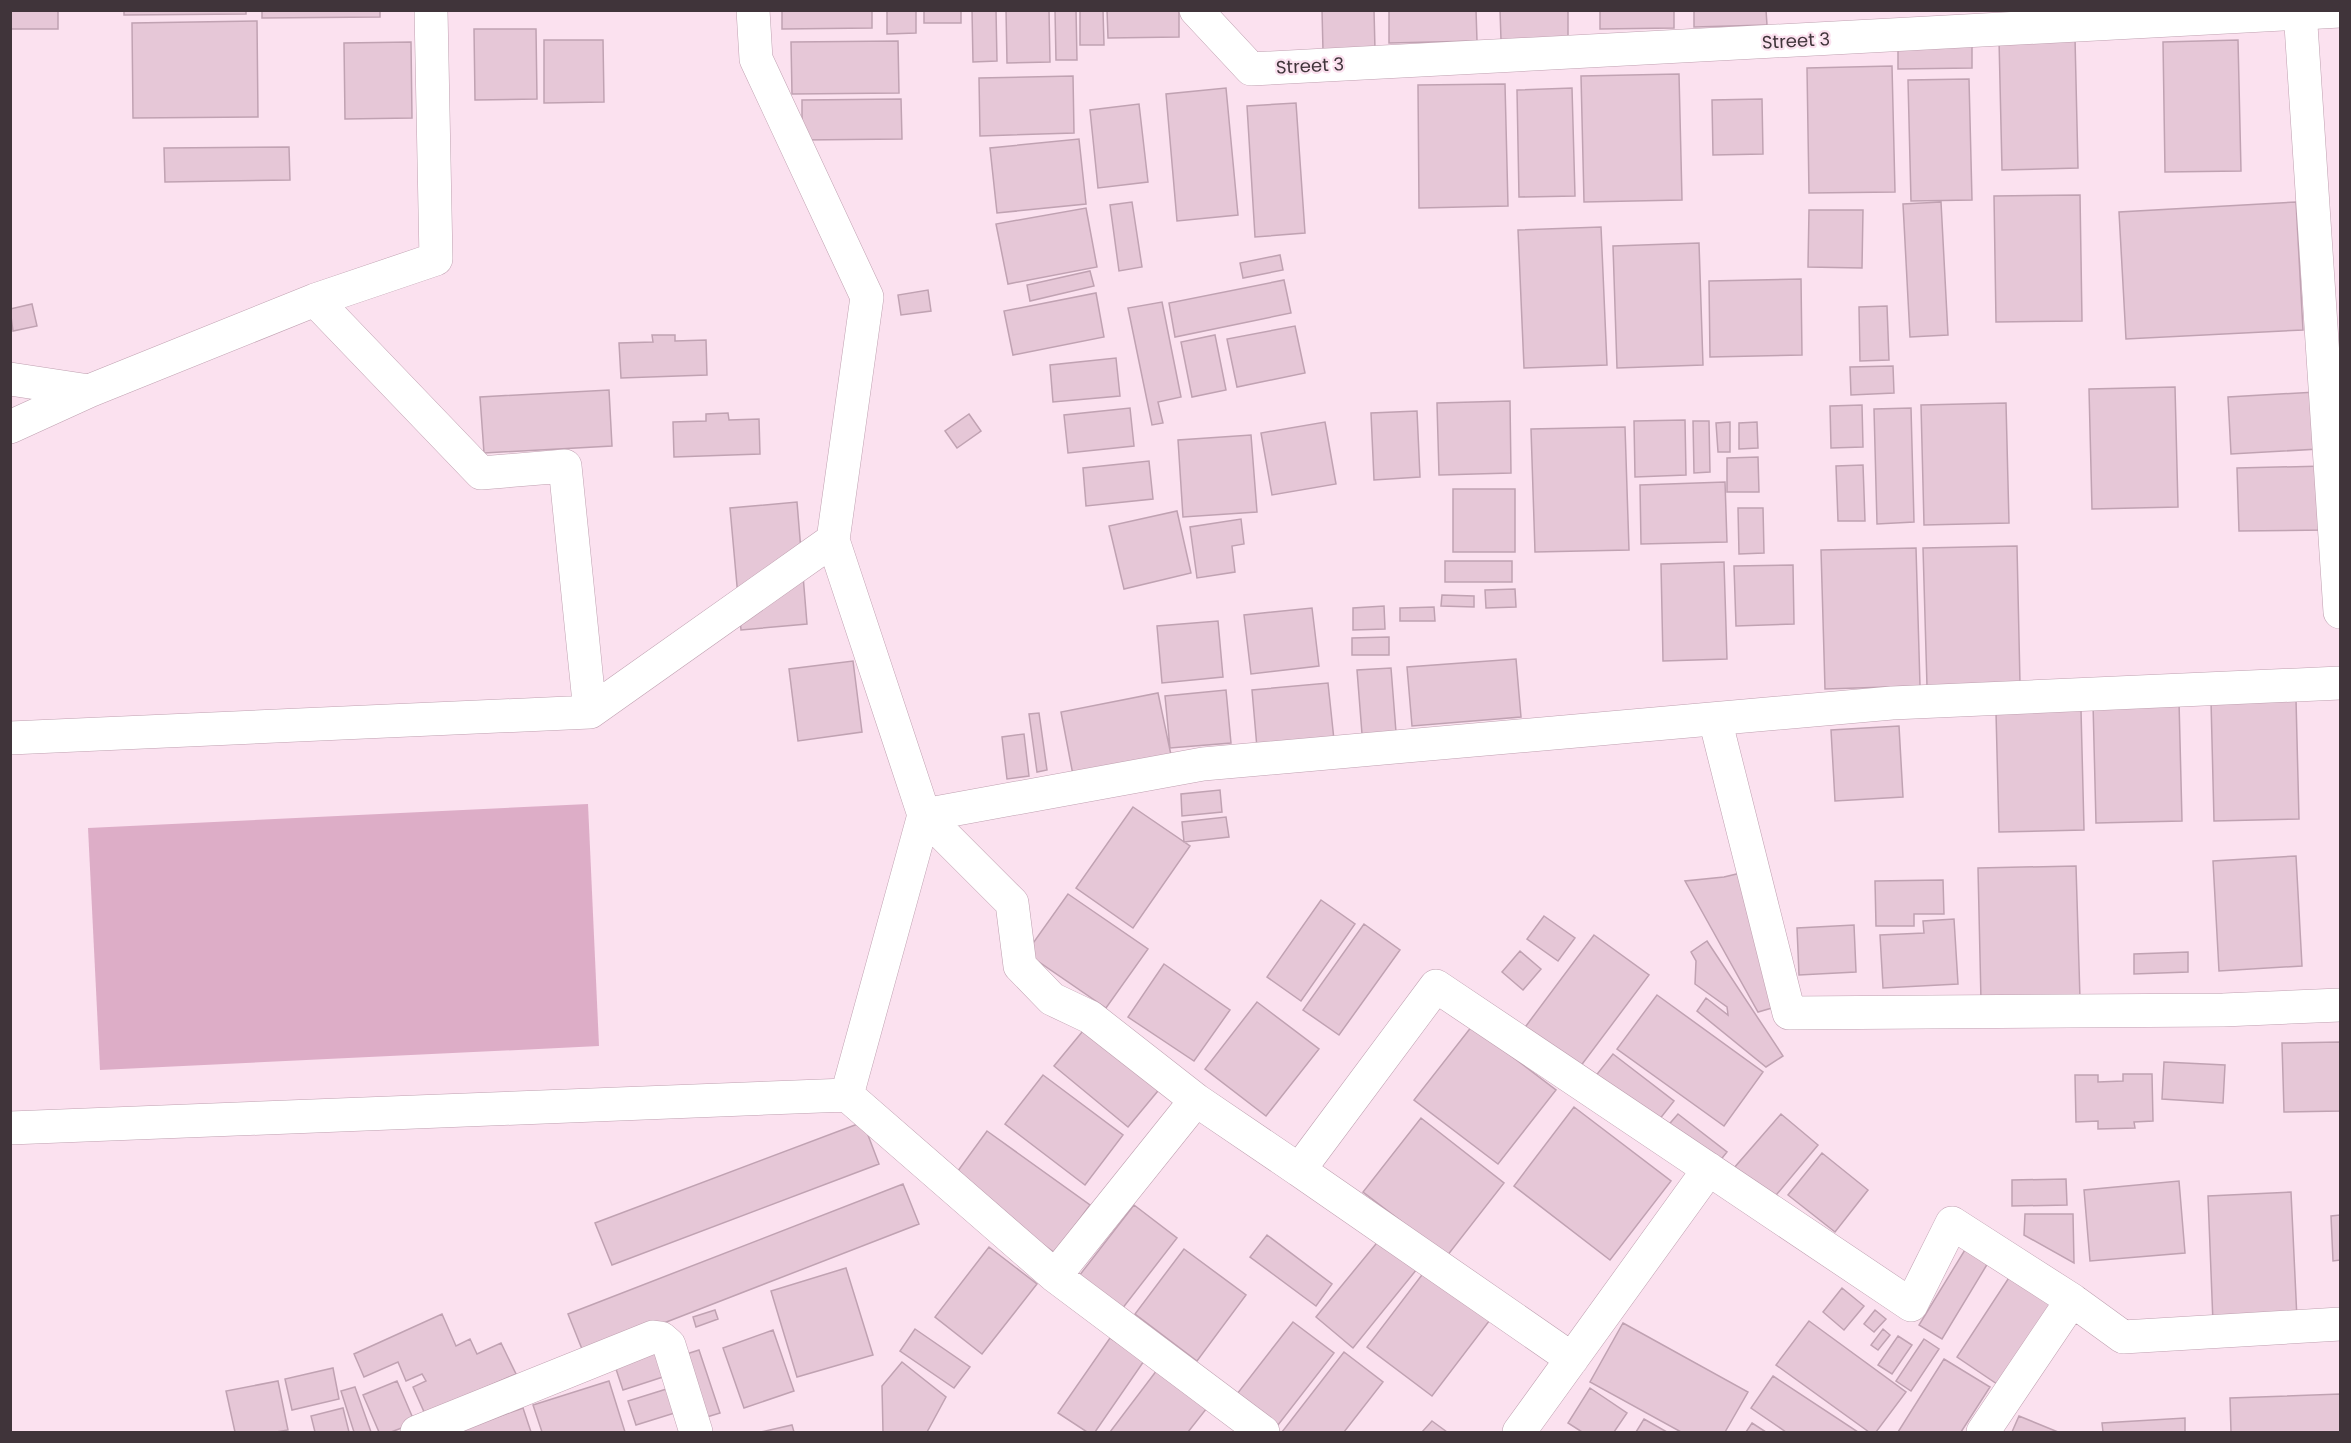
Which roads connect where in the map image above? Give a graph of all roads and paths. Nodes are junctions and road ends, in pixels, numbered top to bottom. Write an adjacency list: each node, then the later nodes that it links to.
1 (431, 10): 6 (street)
2 (753, 10): 11 (street)
3 (1196, 10): 5 (street, Street 3)
4 (2340, 11): 5 (street, Street 3)
5 (2300, 13): 7 (street)
6 (315, 300): 9 (street); 14 (street)
7 (2332, 354): 12 (street)
8 (10, 379): 9 (street)
9 (89, 391): 10 (street)
10 (10, 427)
11 (833, 540): 14 (street); 17 (street)
12 (2340, 612)
13 (2340, 683): 15 (street)
14 (590, 712): 16 (street)
15 (1715, 719): 17 (street); 18 (street)
16 (10, 738)
17 (924, 815): 19 (street); 20 (street)
18 (2340, 1005)
19 (847, 1095): 21 (street); 24 (street)
20 (1196, 1100): 23 (street); 24 (street)
21 (10, 1128)
22 (1709, 1169): 23 (street); 25 (street); 27 (street)
23 (1299, 1170): 27 (street)
24 (1054, 1276): 30 (street)
25 (2072, 1300): 26 (street); 32 (street)
26 (2340, 1324)
27 (1572, 1359): 31 (street)
28 (417, 1432): 29 (street)
29 (696, 1432)
30 (1263, 1432)
31 (1519, 1432)
32 (1983, 1432)

